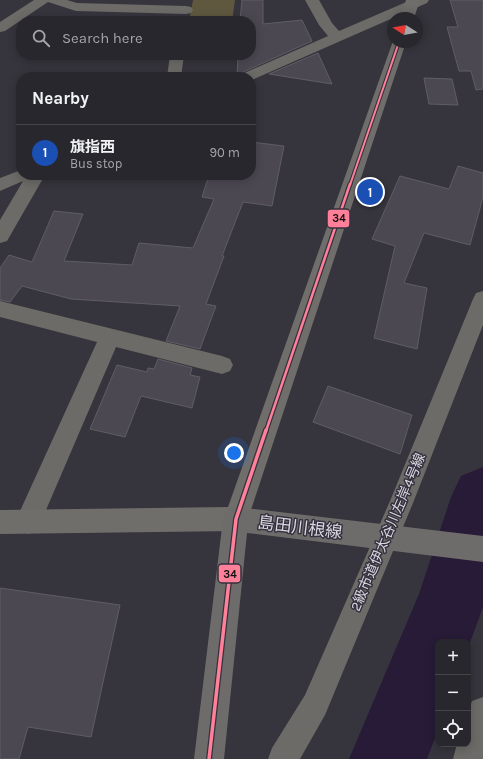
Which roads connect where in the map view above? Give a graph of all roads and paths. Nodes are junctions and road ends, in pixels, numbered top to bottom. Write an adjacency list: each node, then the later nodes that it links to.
1 (43, 0): 7 (street)
2 (53, 0): 4 (street)
3 (312, 0): 10 (street)
4 (117, 4): 6 (street)
5 (407, 6): 10 (street)
6 (186, 10)
7 (18, 16)
8 (16, 18): 9 (street)
9 (0, 28)
10 (336, 38): 14 (street)
11 (397, 48): 23 (street)
12 (176, 60): 13 (street)
13 (174, 72)
14 (256, 73)
15 (16, 178): 17 (street)
16 (33, 180): 18 (street)
17 (0, 185)
18 (0, 236)
19 (483, 299): 26 (street, 2級市道伊太谷川左岸4号線)
20 (0, 309): 21 (street)
21 (110, 337): 22 (street); 25 (street)
22 (222, 365)
23 (236, 519): 25 (street); 26 (main road, 島田川根線); 29 (main road)
24 (0, 522): 25 (street)
25 (28, 522)
26 (391, 537): 27 (main road, 島田川根線); 30 (street, 2級市道伊太谷川左岸4号線)
27 (483, 549)
28 (483, 712): 31 (street)
29 (209, 759)
30 (283, 759)
31 (468, 759)

